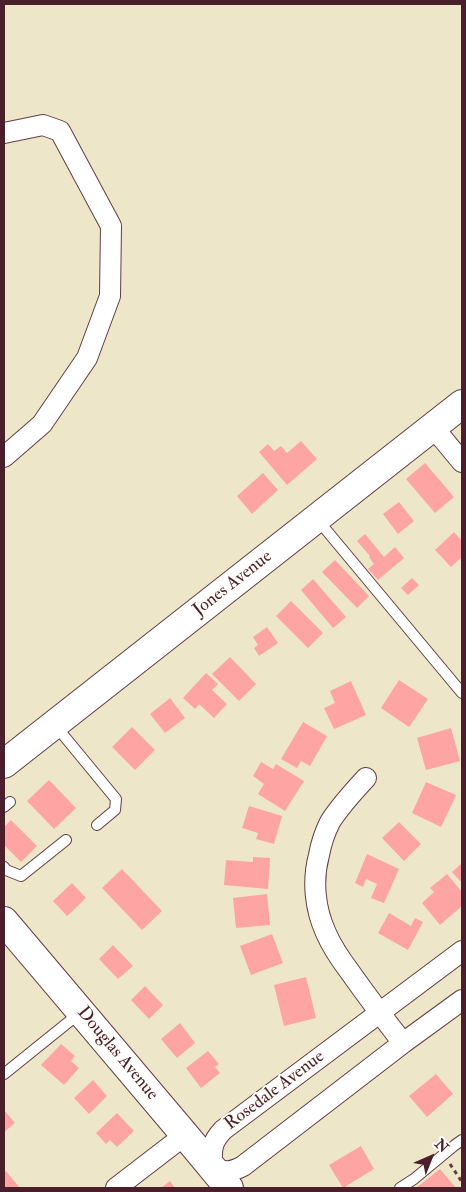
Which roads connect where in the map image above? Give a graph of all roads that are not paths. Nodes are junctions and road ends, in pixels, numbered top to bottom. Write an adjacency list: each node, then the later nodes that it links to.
1 (4, 133): 4 (street)
2 (462, 404): 3 (street, Jones Avenue)
3 (433, 427): 5 (street); 6 (street, Jones Avenue)
4 (4, 457)
5 (462, 462)
6 (316, 519): 7 (lane); 8 (street, Jones Avenue)
7 (462, 693)
8 (54, 724): 9 (street, Jones Avenue); 11 (lane)
9 (4, 764)
10 (366, 778): 18 (street)
11 (97, 825)
12 (66, 840): 13 (lane)
13 (5, 869)
14 (4, 921): 17 (street, Douglas Avenue)
15 (462, 951): 18 (street, Rosedale Avenue)
16 (462, 1000): 19 (street)
17 (81, 1012): 20 (lane); 21 (street, Douglas Avenue)
18 (379, 1012): 19 (street); 23 (street, Rosedale Avenue)
19 (403, 1043): 23 (street)
20 (4, 1074)
21 (185, 1135): 23 (street, Douglas Avenue); 24 (street)
22 (462, 1140): 25 (lane)
23 (220, 1178)
24 (116, 1188)
25 (400, 1188)

